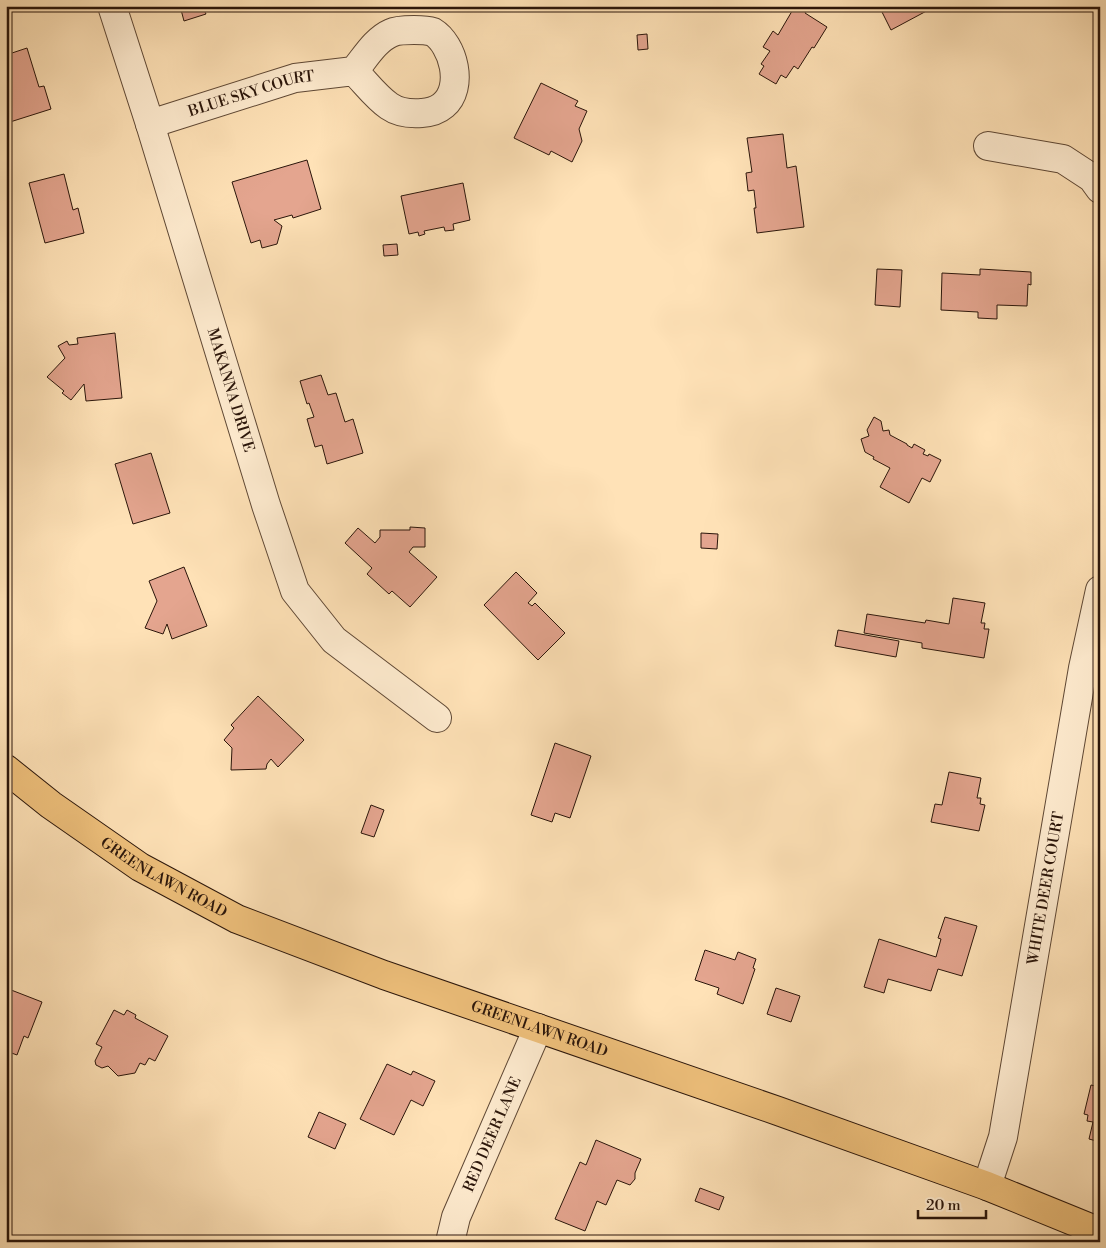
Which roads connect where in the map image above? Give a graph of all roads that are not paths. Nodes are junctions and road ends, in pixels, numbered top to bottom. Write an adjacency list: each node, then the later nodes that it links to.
1 (112, 6): 3 (street, MAKANNA DRIVE)
2 (354, 71): 3 (street, BLUE SKY COURT)
3 (150, 124): 7 (street, MAKANNA DRIVE)
4 (988, 146): 5 (street)
5 (1100, 190)
6 (1100, 590): 10 (street, WHITE DEER COURT)
7 (437, 718)
8 (6, 769): 9 (main road, GREENLAWN ROAD)
9 (538, 1028): 10 (main road, GREENLAWN ROAD); 12 (street, RED DEER LANE)
10 (986, 1186): 11 (main road, GREENLAWN ROAD)
11 (1098, 1235)
12 (450, 1242)

